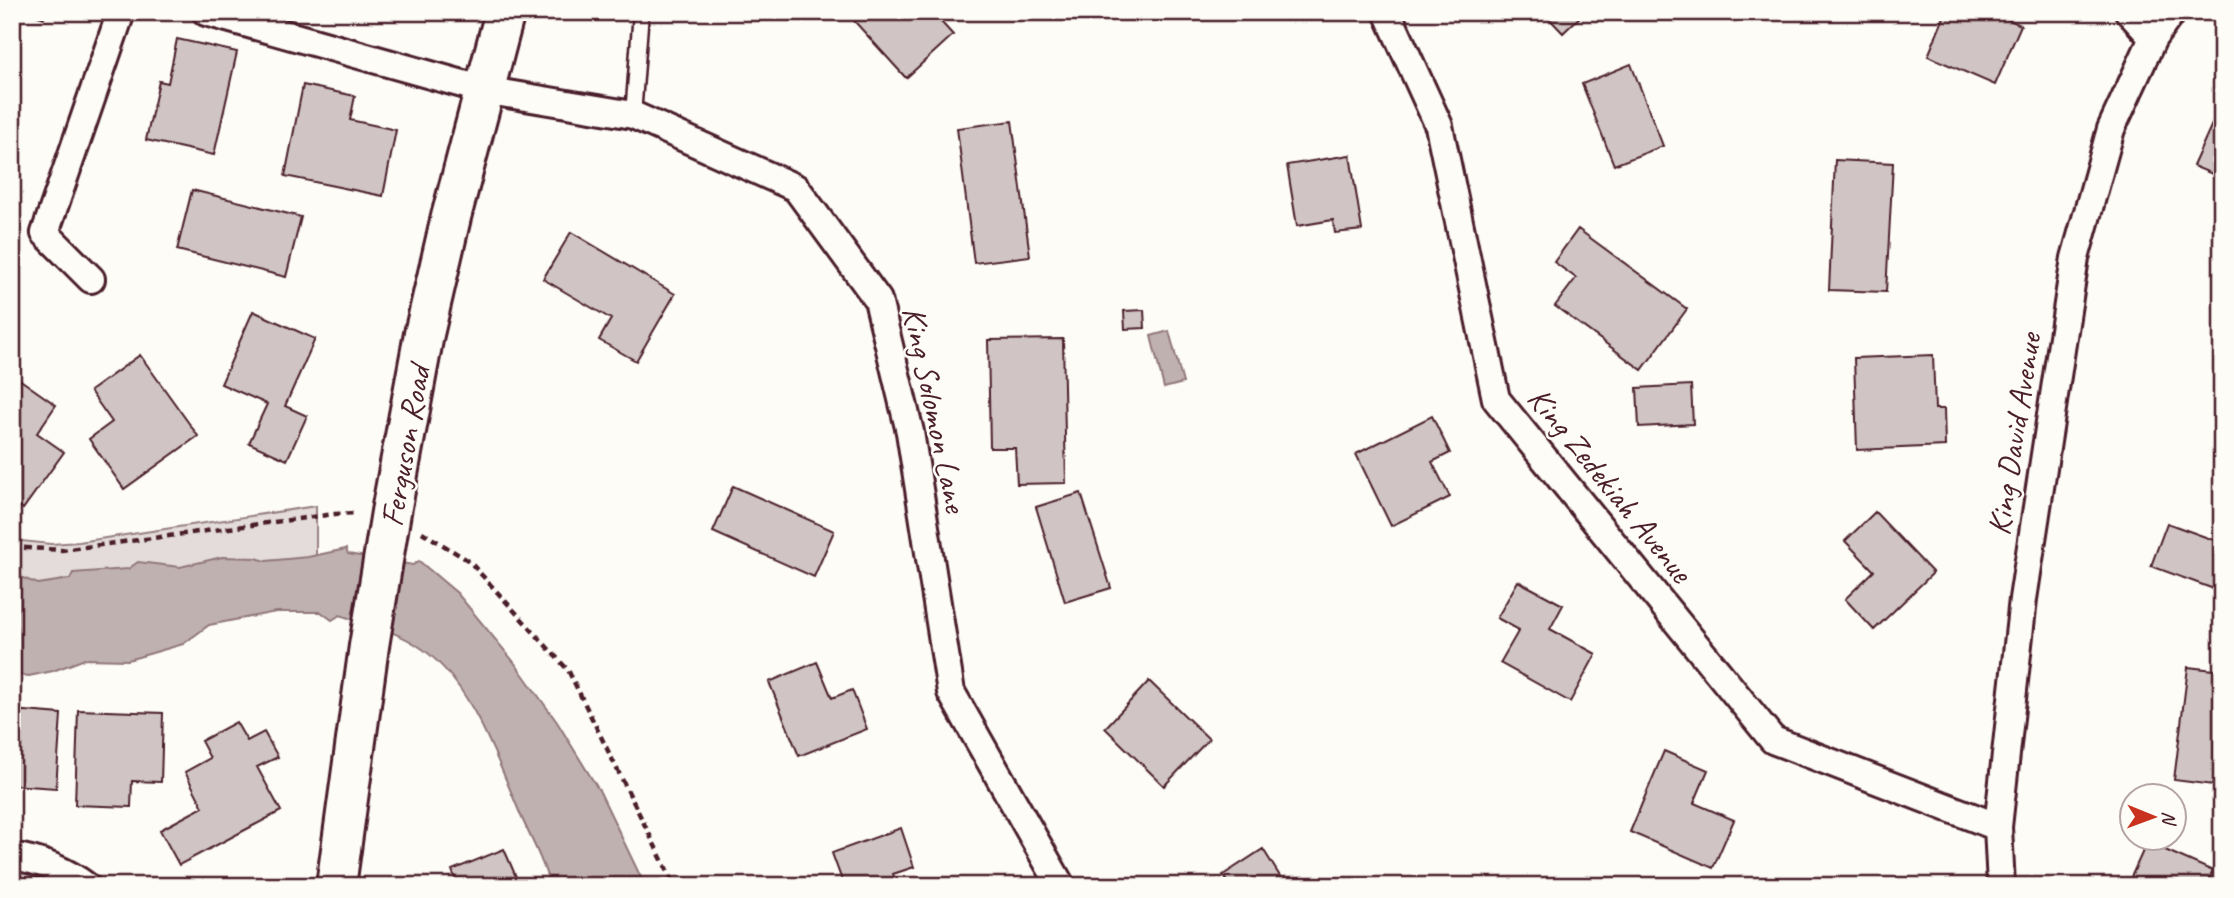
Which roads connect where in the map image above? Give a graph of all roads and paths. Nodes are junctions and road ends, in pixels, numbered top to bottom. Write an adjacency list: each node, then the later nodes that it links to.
1 (121, 12): 11 (street)
2 (206, 12): 9 (street, King Solomon Lane)
3 (505, 12): 9 (street, Ferguson Road)
4 (641, 12): 10 (lane)
5 (1387, 12): 14 (street, King Zedekiah Avenue)
6 (2129, 12): 8 (street)
7 (2172, 12): 8 (street, King David Avenue)
8 (2153, 38): 14 (street, King David Avenue)
9 (484, 90): 10 (street, King Solomon Lane); 12 (street, Ferguson Road)
10 (633, 115): 19 (street, King Solomon Lane)
11 (91, 279)
12 (388, 531): 13 (path); 17 (street, Ferguson Road); 18 (path)
13 (12, 547)
14 (1998, 827): 20 (street, King David Avenue)
15 (12, 856): 16 (street)
16 (86, 886)
17 (336, 886)
18 (675, 886)
19 (1061, 886)
20 (2001, 886)

